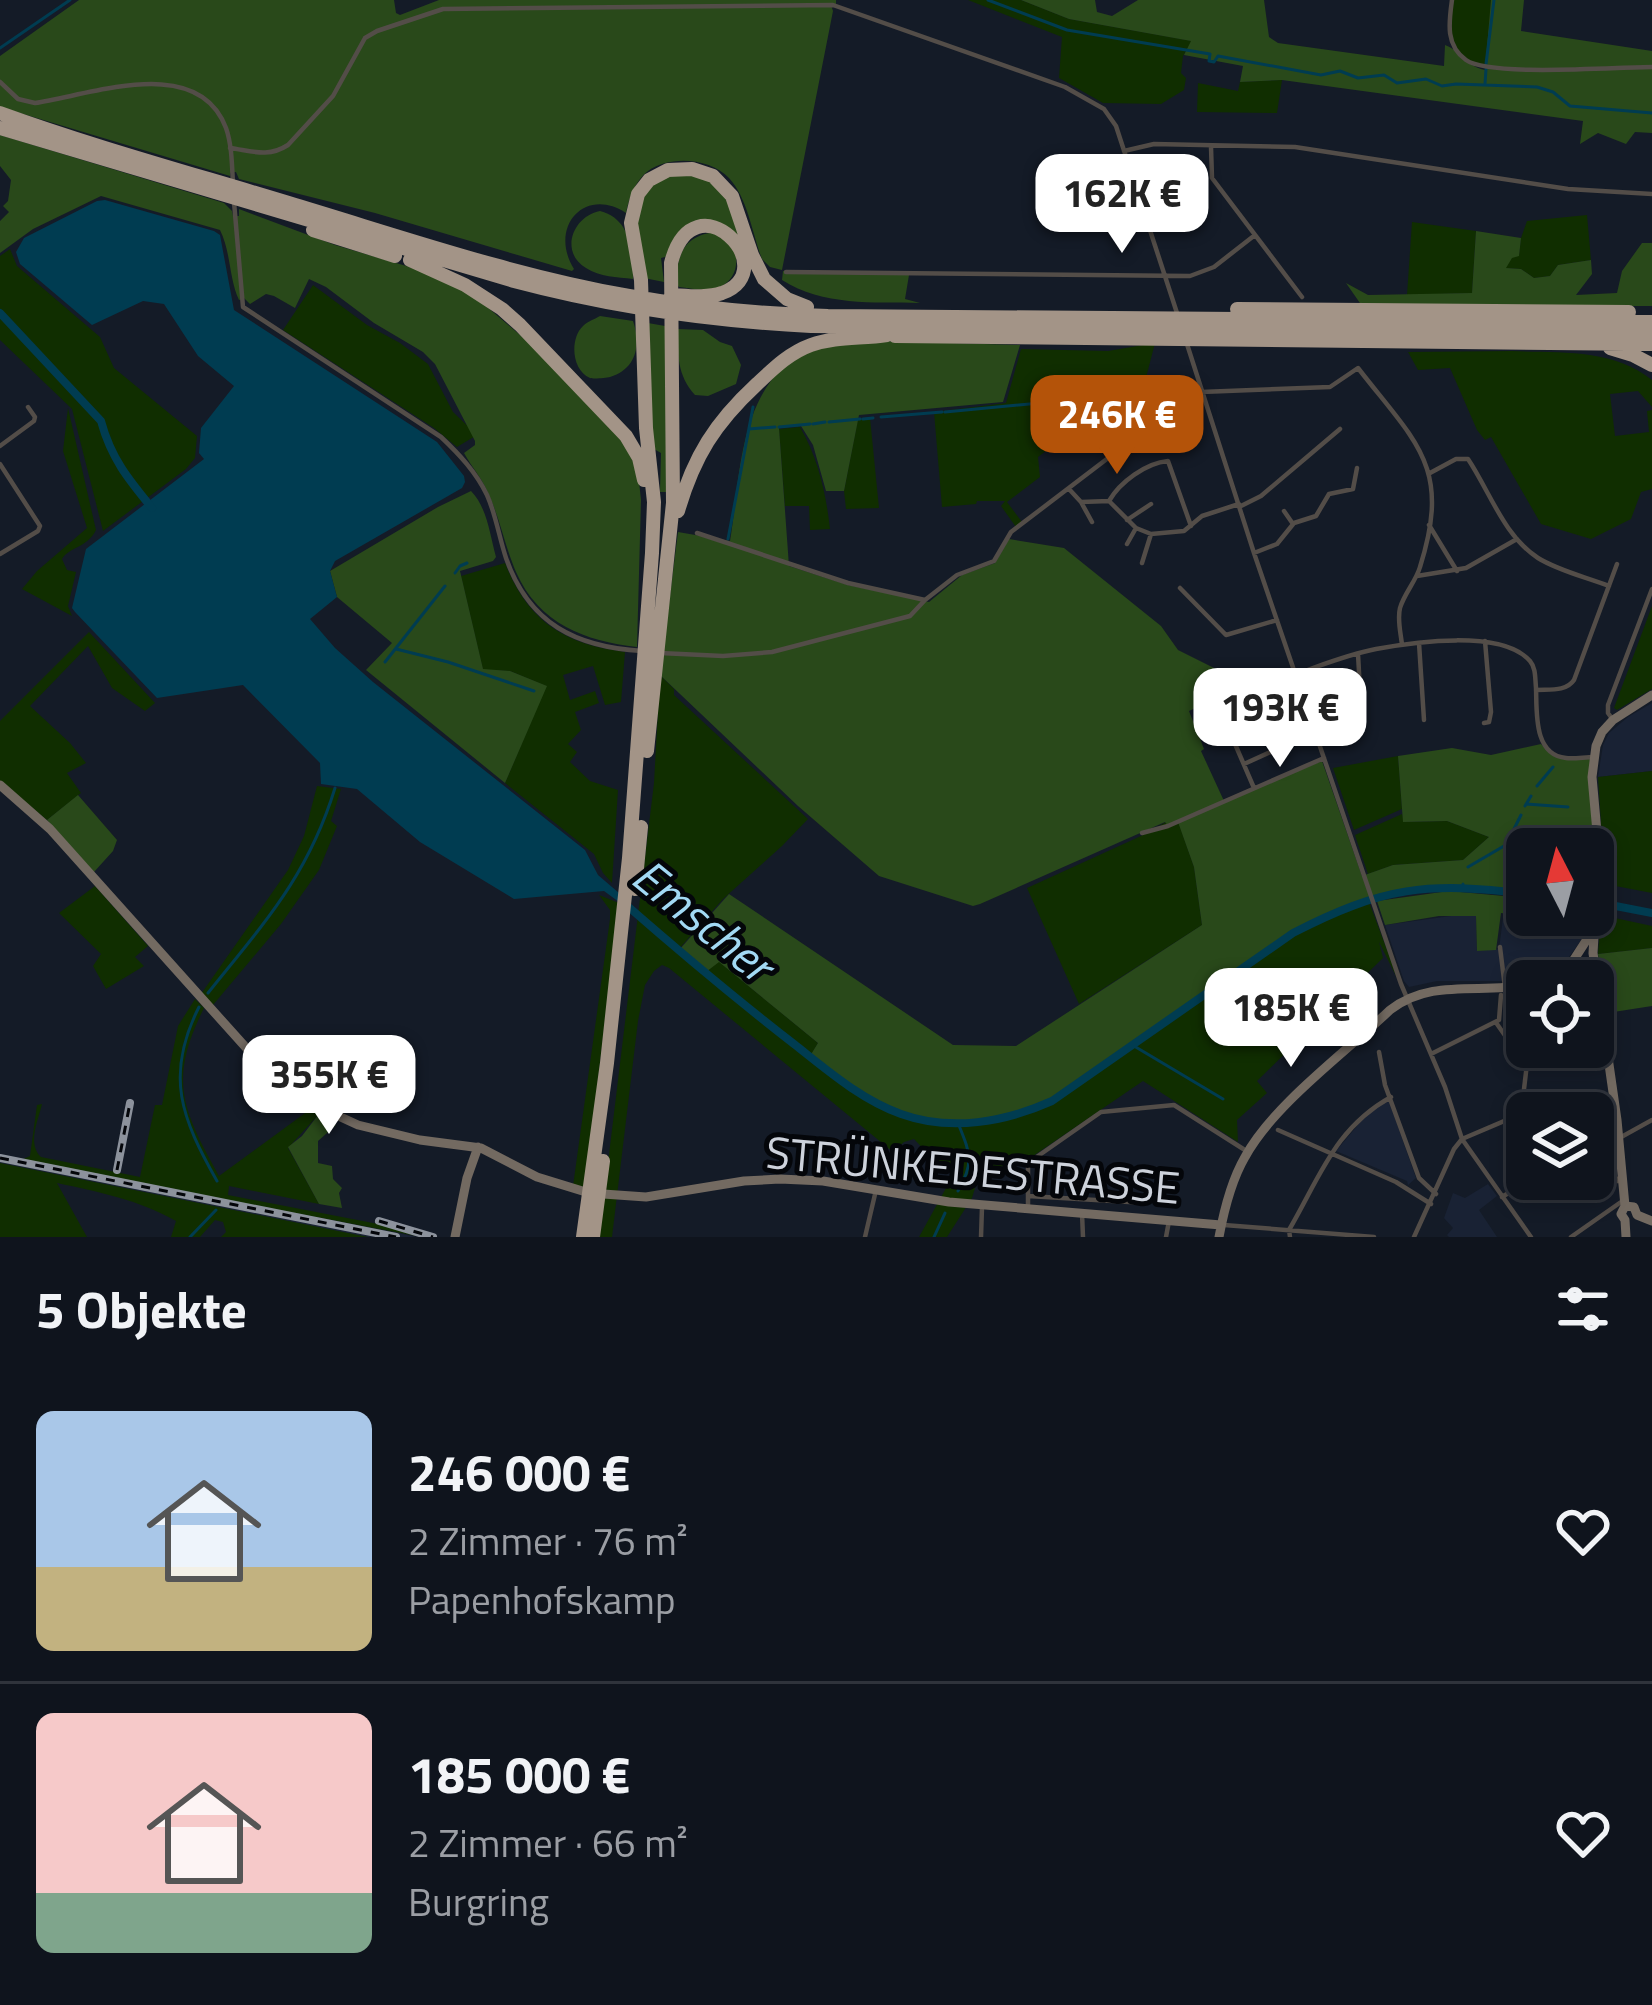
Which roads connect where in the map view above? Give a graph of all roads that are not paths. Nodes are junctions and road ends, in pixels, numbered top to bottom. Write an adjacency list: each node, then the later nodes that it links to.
1 (1451, 0): 2 (street)
2 (1652, 67)
3 (0, 82): 7 (street)
4 (0, 113): 9 (highway)
5 (0, 128): 11 (highway)
6 (1211, 145): 8 (street); 10 (street); 12 (street)
7 (230, 148): 8 (street); 63 (street)
8 (1124, 151): 15 (street)
9 (216, 181): 16 (highway); 20 (highway)
10 (1652, 194)
11 (254, 204): 13 (highway); 20 (highway)
12 (1255, 235): 15 (street); 17 (street)
13 (410, 260): 22 (highway); 65 (highway)
14 (786, 272): 15 (street)
15 (1165, 277): 26 (street)
16 (672, 290): 16 (highway); 18 (highway); 49 (highway)
17 (1292, 297)
18 (807, 307): 20 (highway); 65 (highway)
19 (1652, 317): 20 (highway)
20 (1180, 323): 21 (highway); 22 (highway); 23 (highway)
21 (1652, 333)
22 (886, 335): 49 (highway)
23 (1582, 343): 24 (highway); 25 (highway)
24 (1652, 344)
25 (1652, 365)
26 (1201, 392): 34 (street); 36 (street); 41 (street)
27 (28, 407): 30 (street)
28 (1340, 429): 29 (street)
29 (1327, 439): 31 (street); 41 (street)
30 (0, 446)
31 (1334, 447)
32 (0, 464): 55 (street)
33 (1358, 468): 37 (street)
34 (1430, 473): 46 (street); 52 (street)
35 (1323, 484): 37 (street)
36 (1069, 489): 39 (street); 63 (street)
37 (1329, 494): 45 (street)
38 (1109, 501): 39 (street); 43 (street); 47 (street)
39 (1081, 502): 44 (street)
40 (1151, 504): 43 (street)
41 (1239, 505): 47 (street); 54 (street)
42 (1284, 512): 45 (street)
43 (1127, 520): 48 (street)
44 (1091, 522)
45 (1293, 524): 54 (street)
46 (1430, 525): 58 (street); 59 (street)
47 (1191, 526): 51 (street)
48 (1136, 529): 51 (street); 53 (street)
49 (671, 533): 69 (highway)
50 (697, 533): 63 (street)
51 (1151, 534): 56 (street)
52 (1517, 539): 58 (street); 60 (street)
53 (1127, 544)
54 (1254, 553): 64 (street)
55 (0, 554)
56 (1142, 563)
57 (1617, 564): 60 (street)
58 (1456, 571): 59 (street)
59 (1418, 576): 68 (street)
60 (1609, 586): 72 (street)
61 (1180, 587): 64 (street)
62 (1652, 589): 79 (street)
63 (926, 600)
64 (1277, 620): 71 (street)
65 (648, 623): 69 (highway)
66 (1485, 641): 67 (street); 72 (street); 78 (street)
67 (1419, 644): 68 (street); 77 (street)
68 (1402, 645): 70 (street)
69 (651, 652): 120 (highway)
70 (1358, 653): 71 (street); 81 (street)
71 (1296, 674): 81 (street)
72 (1536, 690): 84 (street)
73 (1218, 692): 76 (street)
74 (1652, 695): 79 (main road)
75 (1231, 698): 76 (street)
76 (1222, 702): 86 (street)
77 (1424, 720)
78 (1484, 723)
79 (1610, 723): 84 (main road)
80 (1277, 727): 83 (street)
81 (1318, 737): 85 (street)
82 (1299, 739): 83 (street)
83 (1285, 745): 86 (street)
84 (1594, 757): 89 (main road)
85 (1324, 758): 88 (street); 94 (street)
86 (1244, 764): 88 (street)
87 (0, 784): 107 (main road, STRÜNKEDESTRASSE)
88 (1254, 788): 90 (street)
89 (1596, 828)
90 (1142, 833)
91 (1500, 946): 93 (street)
92 (1506, 991): 93 (main road)
93 (1503, 992): 94 (main road); 95 (street)
94 (1407, 998): 98 (street); 108 (main road)
95 (1498, 1021): 96 (street); 98 (street)
96 (1506, 1036)
97 (1379, 1052): 100 (street)
98 (1431, 1054): 105 (street)
99 (1609, 1068): 104 (main road)
100 (1391, 1097): 109 (street); 113 (street)
101 (1506, 1120): 105 (street)
102 (1652, 1120): 104 (street)
103 (1278, 1130): 109 (street)
104 (1618, 1138): 106 (street); 111 (main road)
105 (1462, 1139): 113 (street); 116 (street)
106 (1614, 1140)
107 (478, 1148): 112 (main road, STRÜNKEDESTRASSE); 127 (main road)
108 (1247, 1152): 115 (street); 126 (main road)
109 (1330, 1154): 119 (street); 128 (street)
110 (1614, 1175): 111 (street)
111 (1620, 1183): 122 (main road)
112 (876, 1190): 117 (main road, STRÜNKEDESTRASSE); 131 (street)
113 (1436, 1194): 119 (street)
114 (1506, 1195): 116 (street)
115 (1028, 1196): 118 (street); 121 (street)
116 (1502, 1197): 137 (street)
117 (982, 1204): 121 (main road, STRÜNKEDESTRASSE); 132 (street)
118 (1146, 1204)
119 (1431, 1204): 136 (street)
120 (593, 1205): 129 (highway); 130 (highway)
121 (1028, 1209): 123 (main road, STRÜNKEDESTRASSE)
122 (1628, 1211): 125 (main road); 138 (street); 139 (main road)
123 (1082, 1213): 124 (main road, STRÜNKEDESTRASSE); 133 (street)
124 (1169, 1221): 126 (main road, STRÜNKEDESTRASSE); 134 (street)
125 (1652, 1221)
126 (1220, 1231): 128 (street, STRÜNKEDESTRASSE)
127 (455, 1234)
128 (1290, 1234): 135 (street, STRÜNKEDESTRASSE)
129 (583, 1237)
130 (593, 1237)
131 (865, 1237)
132 (981, 1237)
133 (1083, 1237)
134 (1166, 1237)
135 (1373, 1237)
136 (1414, 1237)
137 (1531, 1237)
138 (1571, 1237)
139 (1628, 1237)

